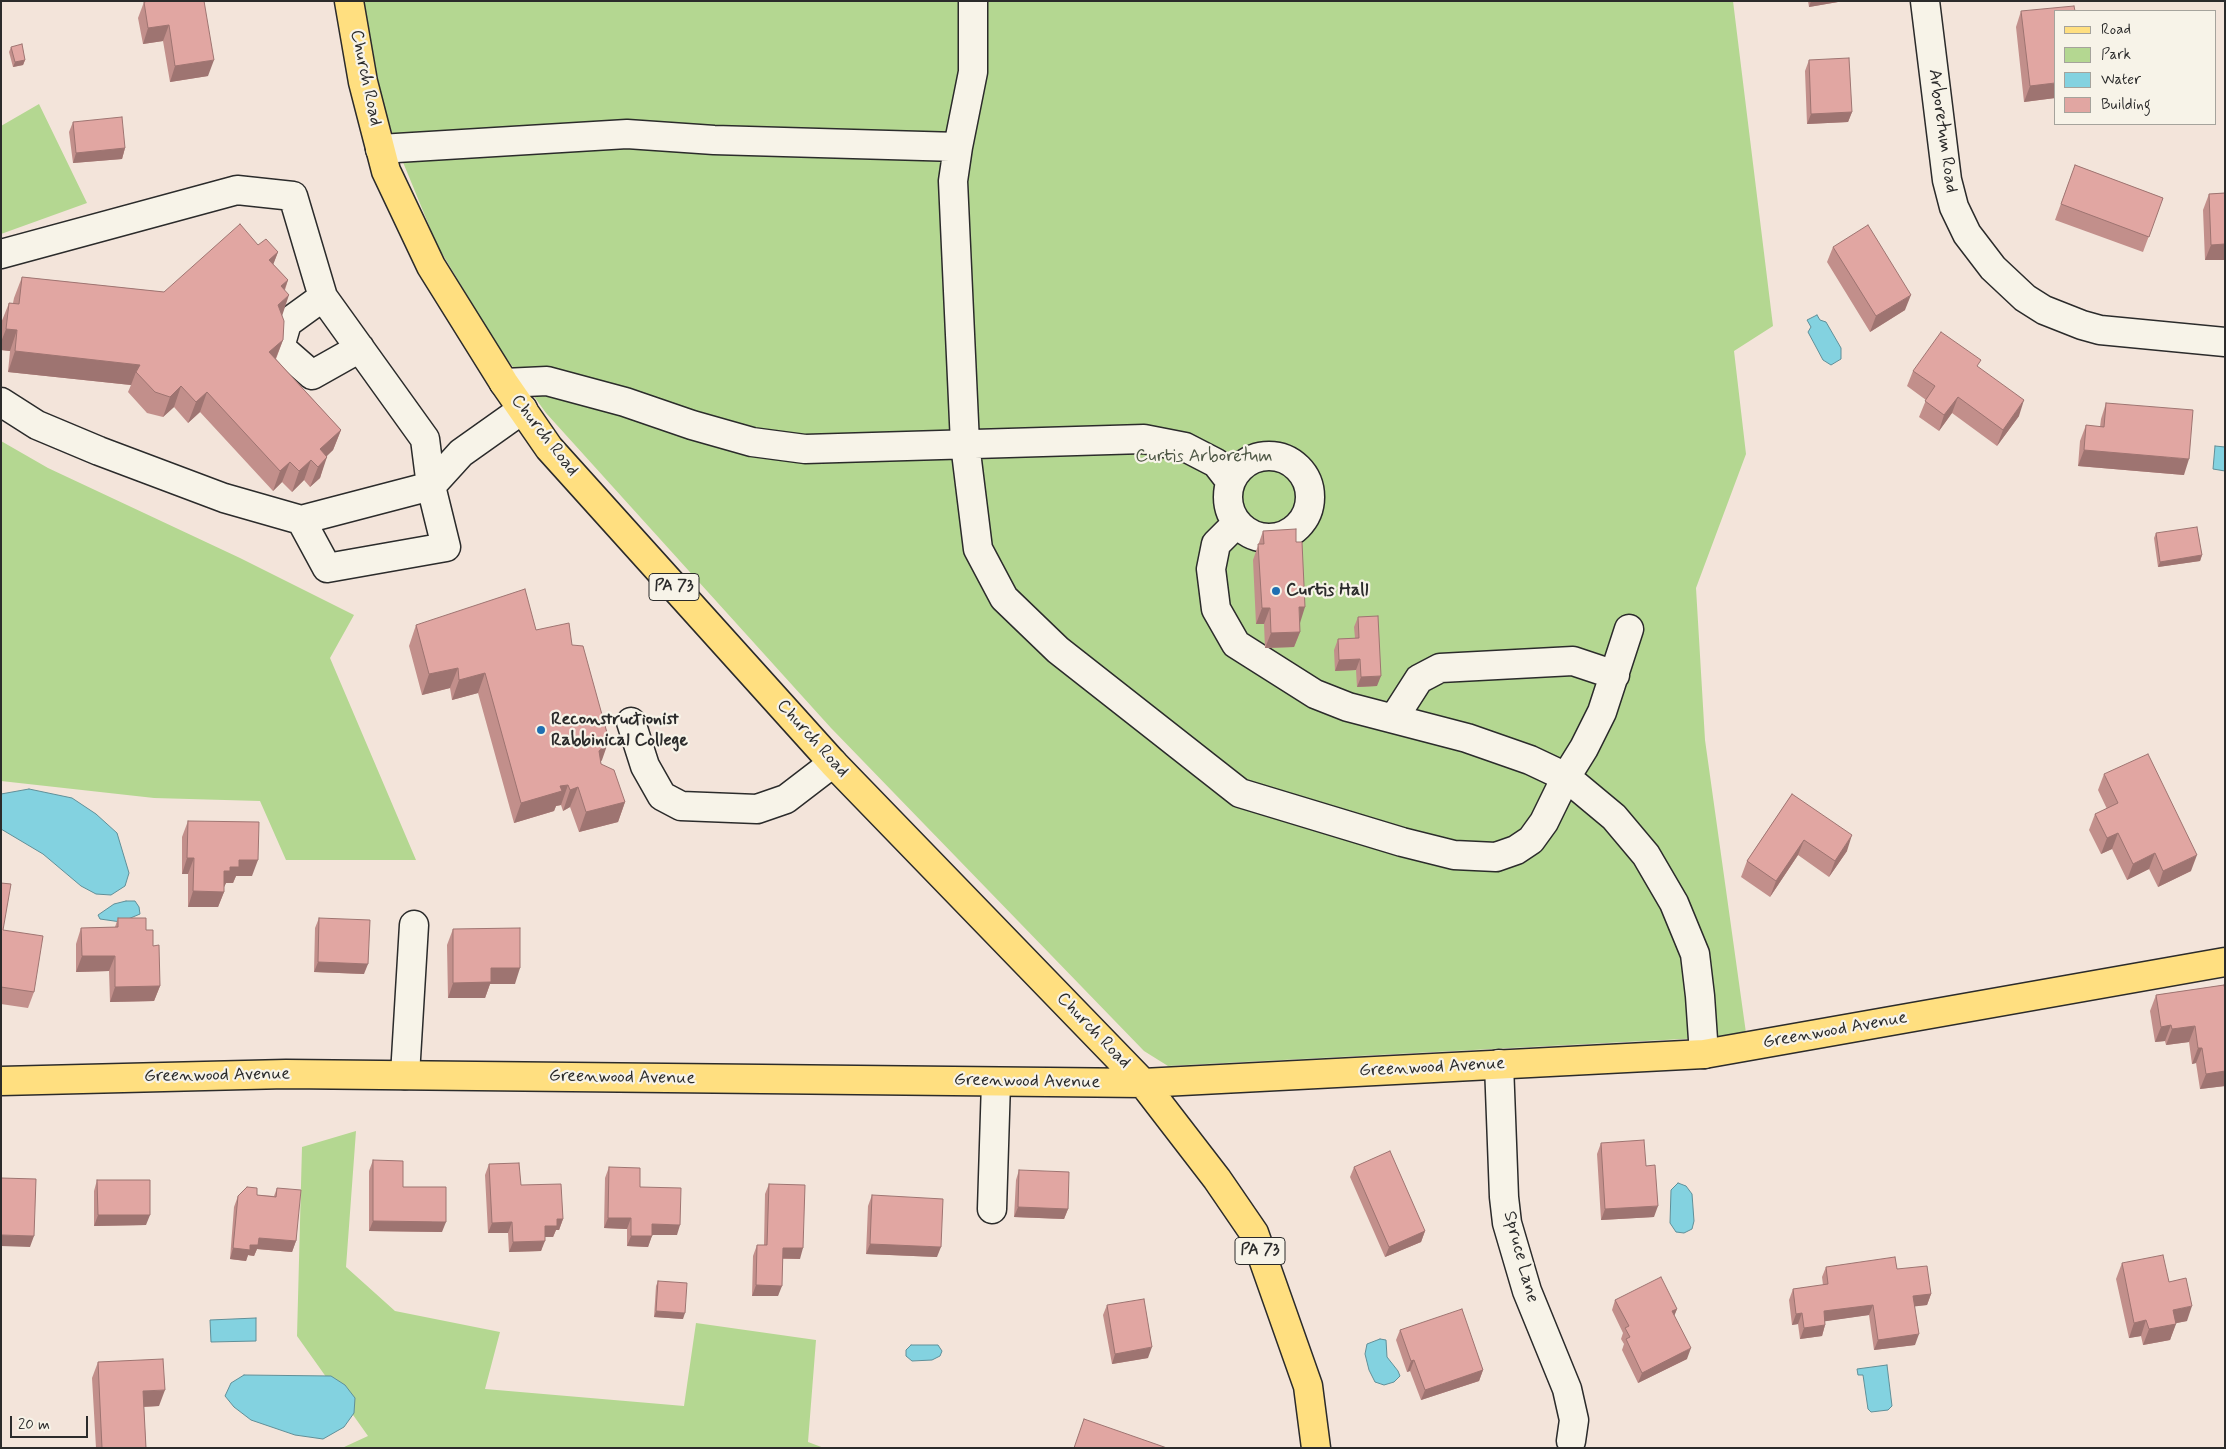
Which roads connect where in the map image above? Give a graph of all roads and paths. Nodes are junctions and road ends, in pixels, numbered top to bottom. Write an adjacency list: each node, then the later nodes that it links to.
1 (349, 1): 5 (main road, Church Road / PA 73)
2 (973, 1): 4 (street)
3 (1925, 1): 8 (street, Arboretum Road)
4 (958, 147): 5 (street); 13 (street)
5 (380, 149): 10 (main road, Church Road / PA 73)
6 (1, 254): 7 (street)
7 (323, 297): 9 (street); 9 (street)
8 (2225, 342)
9 (360, 348): 15 (street)
10 (504, 383): 12 (main road, Church Road / PA 73); 13 (street)
11 (1, 402): 16 (street)
12 (523, 409): 15 (street); 22 (main road, Church Road / PA 73)
13 (965, 444): 14 (street); 23 (street)
14 (1230, 481): 17 (street); 17 (street)
15 (431, 486): 16 (street); 16 (street)
16 (301, 520)
17 (1237, 523): 20 (street)
18 (1628, 629): 19 (street)
19 (1615, 675): 20 (street); 23 (street)
20 (1394, 718): 23 (street)
21 (632, 722): 22 (street)
22 (833, 763): 31 (main road, Church Road / PA 73)
23 (1566, 777): 26 (street)
24 (414, 925): 28 (street)
25 (2225, 962): 26 (main road, Greenwood Avenue)
26 (1704, 1054): 27 (main road, Greenwood Avenue)
27 (1499, 1064): 31 (main road, Greenwood Avenue); 33 (street, Spruce Lane)
28 (405, 1075): 29 (main road, Greenwood Avenue); 30 (main road, Greenwood Avenue)
29 (1, 1081)
30 (996, 1082): 31 (main road, Greenwood Avenue); 32 (street)
31 (1143, 1083): 34 (main road, Church Road / PA 73)
32 (992, 1209)
33 (1571, 1441)
34 (1316, 1448)

